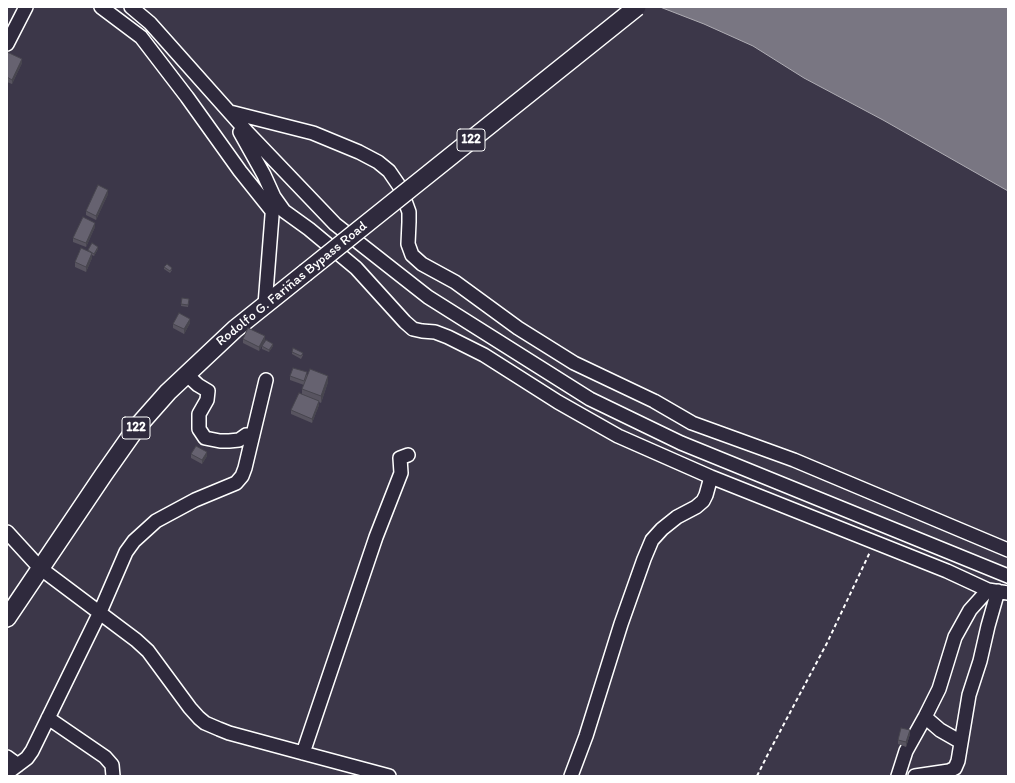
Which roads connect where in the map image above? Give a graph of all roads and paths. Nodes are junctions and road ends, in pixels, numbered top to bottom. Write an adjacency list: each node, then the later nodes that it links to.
1 (26, 7): 5 (street)
2 (101, 7): 8 (street)
3 (131, 7): 6 (street)
4 (637, 7): 9 (main road, Rodolfo G. Fariñas Bypass Road / 122, bridge)
5 (7, 44)
6 (230, 112): 7 (street); 17 (street); 19 (street)
7 (274, 197): 8 (street); 14 (street)
8 (272, 211): 9 (street)
9 (265, 305): 10 (main road, Rodolfo G. Fariñas Bypass Road / 122)
10 (186, 374): 12 (street); 18 (main road, Rodolfo G. Fariñas Bypass Road / 122)
11 (266, 380): 12 (street)
12 (253, 435): 21 (street)
13 (408, 455): 26 (street)
14 (710, 477): 16 (street); 32 (street)
15 (7, 532): 18 (street)
16 (875, 542): 20 (street); 33 (path)
17 (1008, 550)
18 (40, 568): 21 (street); 22 (main road, Rodolfo G. Fariñas Bypass Road / 122)
19 (1008, 576)
20 (998, 591): 23 (street); 25 (street)
21 (100, 612): 24 (street); 26 (street)
22 (7, 618)
23 (925, 717): 25 (street); 34 (street)
24 (48, 718): 28 (street); 30 (street)
25 (961, 742): 35 (street)
26 (303, 753): 31 (street)
27 (7, 757): 28 (street)
28 (18, 765): 29 (street)
29 (7, 775)
30 (114, 776)
31 (389, 776)
32 (572, 776)
33 (758, 776)
34 (898, 776)
35 (914, 776)

